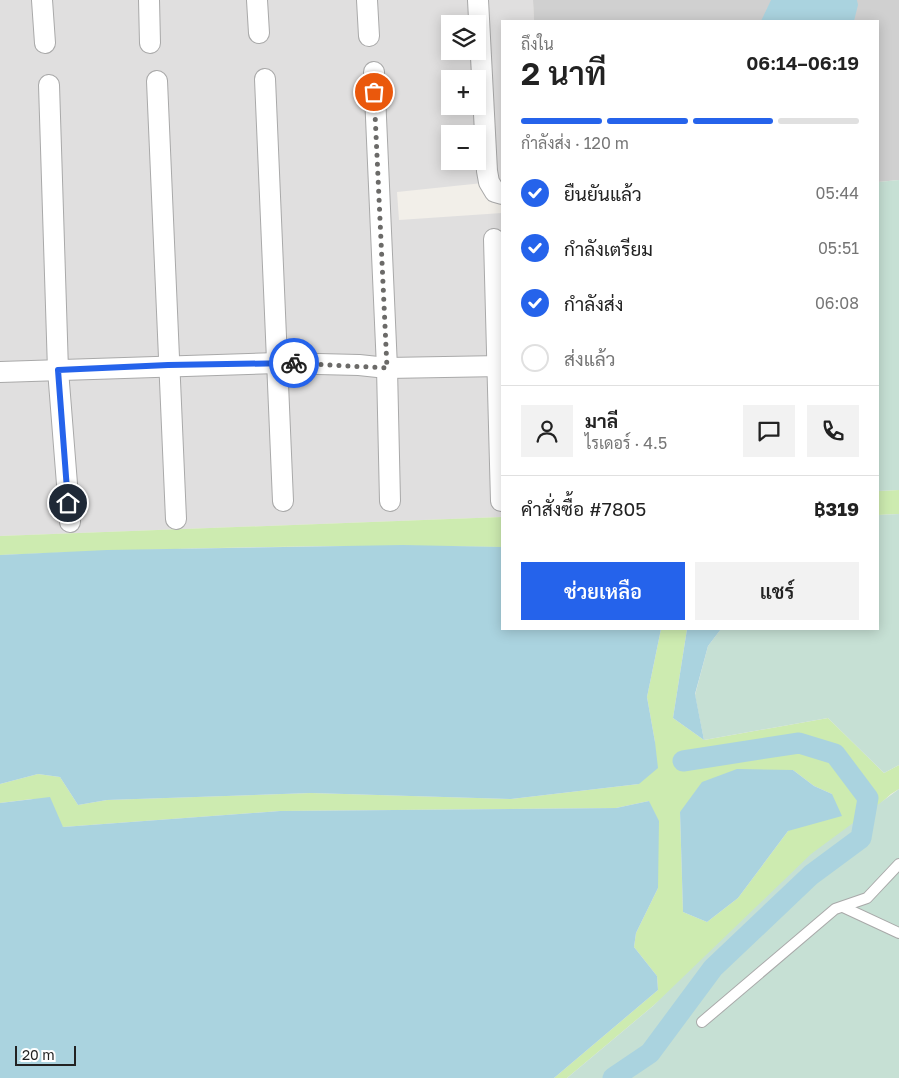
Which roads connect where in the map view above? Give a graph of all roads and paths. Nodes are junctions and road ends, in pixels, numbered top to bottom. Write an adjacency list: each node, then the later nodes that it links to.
1 (42, 0): 8 (street)
2 (149, 0): 9 (street)
3 (257, 0): 6 (street)
4 (367, 0): 7 (street)
5 (478, 0): 14 (street)
6 (258, 33)
7 (369, 36)
8 (44, 43)
9 (150, 43)
10 (374, 72): 19 (street)
11 (265, 79): 16 (street)
12 (157, 80): 17 (street)
13 (49, 85): 20 (street)
14 (501, 194)
15 (494, 239): 18 (street)
16 (277, 363): 17 (street); 19 (street); 24 (street)
17 (168, 365): 20 (street); 25 (street)
18 (500, 366): 19 (street); 23 (street)
19 (387, 368): 22 (street)
20 (58, 370): 21 (street); 26 (street)
21 (0, 372)
22 (390, 501)
23 (501, 501)
24 (283, 502)
25 (176, 519)
26 (70, 522)
27 (899, 864): 28 (lane)
28 (843, 906): 29 (lane); 30 (lane)
29 (899, 933)
30 (702, 1022)

